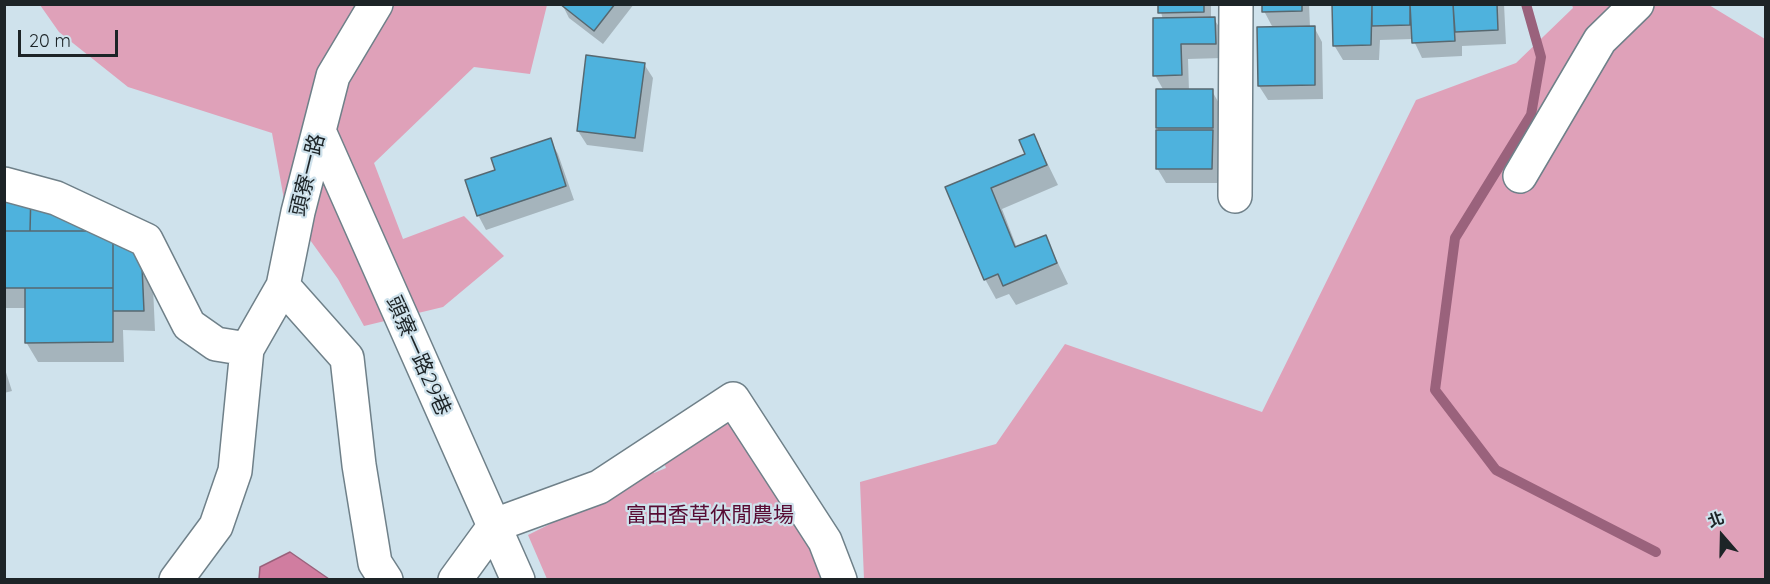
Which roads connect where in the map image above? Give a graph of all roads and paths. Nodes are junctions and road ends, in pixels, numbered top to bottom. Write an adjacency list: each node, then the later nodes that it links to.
1 (376, 4): 4 (street, 頭寮一路)
2 (1236, 4): 7 (street)
3 (1637, 4): 5 (street)
4 (318, 131): 8 (street, 頭寮一路); 10 (street, 頭寮一路29巷)
5 (1520, 176)
6 (4, 184): 9 (street)
7 (1235, 196)
8 (283, 286): 9 (street, 頭寮一路); 12 (street)
9 (247, 350): 11 (street, 頭寮一路)
10 (495, 525): 13 (street); 14 (street, 頭寮一路29巷); 15 (street)
11 (176, 579)
12 (386, 579)
13 (455, 579)
14 (518, 579)
15 (840, 579)

